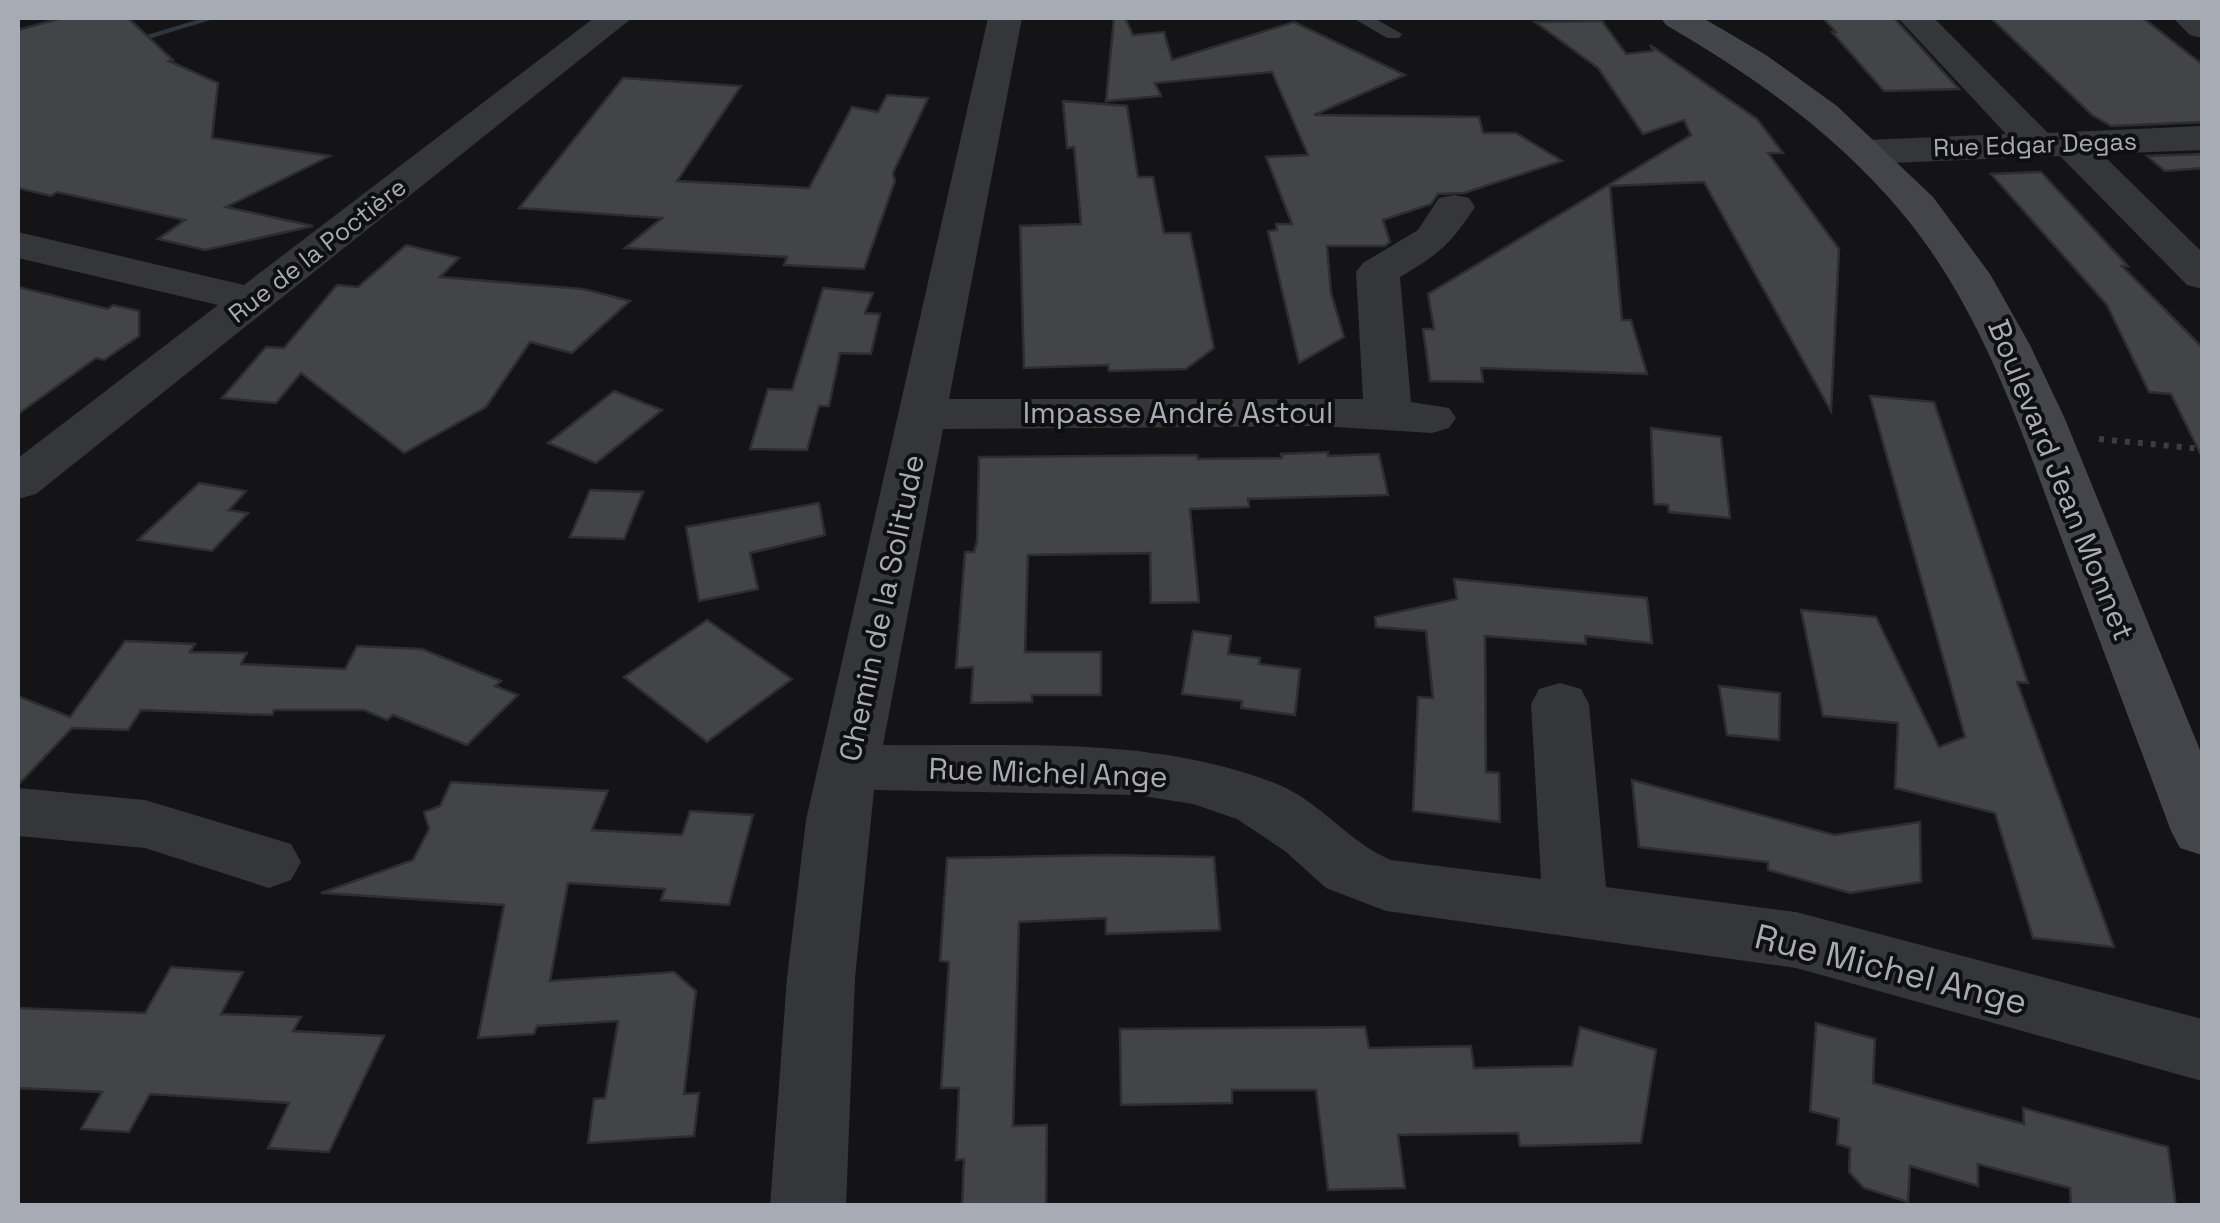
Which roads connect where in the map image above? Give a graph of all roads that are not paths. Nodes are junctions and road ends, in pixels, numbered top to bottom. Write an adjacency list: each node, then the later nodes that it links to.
1 (615, 18): 15 (street, Rue de la Poctière)
2 (1006, 18): 16 (street, Chemin de la Solitude)
3 (1362, 18): 8 (lane)
4 (1678, 18): 11 (main road, Boulevard Jean Monnet)
5 (1915, 18): 10 (street)
6 (2190, 18): 7 (street)
7 (2202, 28)
8 (1393, 34)
9 (2202, 138): 10 (street, Rue Edgar Degas)
10 (2053, 143): 11 (street, Rue Edgar Degas); 14 (street)
11 (1867, 152): 21 (main road, Boulevard Jean Monnet)
12 (1454, 207): 16 (street, Impasse André Astoul)
13 (18, 245): 15 (street)
14 (2202, 276)
15 (253, 300): 17 (street, Rue de la Poctière)
16 (923, 414): 19 (street, Chemin de la Solitude)
17 (18, 483)
18 (1560, 704): 23 (street)
19 (849, 767): 23 (street, Rue Michel Ange); 25 (street, Chemin de la Solitude)
20 (18, 812): 22 (street)
21 (2202, 831)
22 (269, 862)
23 (1575, 911): 24 (street, Rue Michel Ange)
24 (2202, 1050)
25 (808, 1206)

